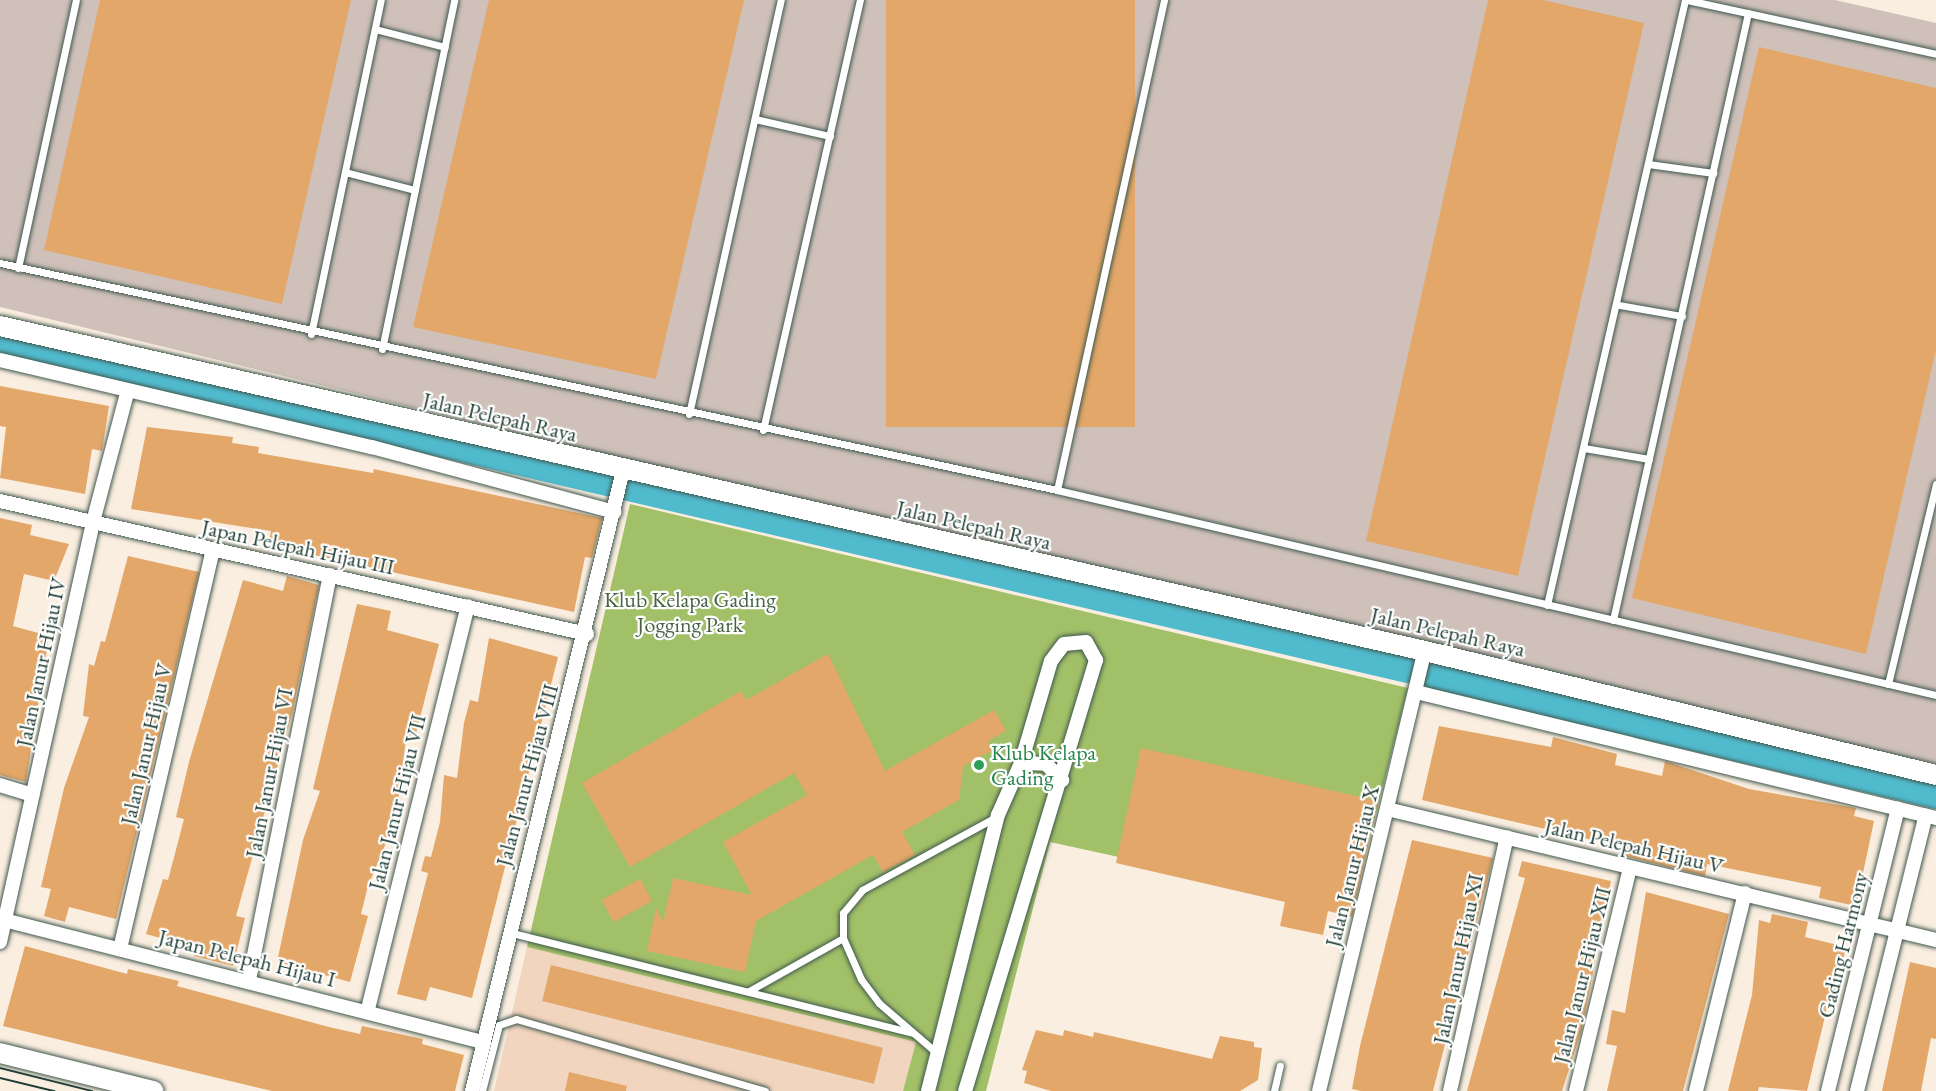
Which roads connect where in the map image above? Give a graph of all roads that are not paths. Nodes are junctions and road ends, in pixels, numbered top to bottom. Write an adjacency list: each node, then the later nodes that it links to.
1 (76, 0): 19 (lane)
2 (381, 0): 9 (lane)
3 (454, 0): 10 (lane)
4 (781, 0): 12 (lane)
5 (860, 0): 13 (lane)
6 (1164, 0): 33 (lane)
7 (1686, 0): 8 (lane); 14 (lane)
8 (1748, 13): 11 (lane); 16 (lane)
9 (375, 29): 10 (lane); 15 (lane)
10 (445, 47): 17 (lane)
11 (1936, 54)
12 (755, 118): 13 (lane); 27 (lane)
13 (830, 136): 28 (lane)
14 (1648, 164): 16 (lane); 20 (lane)
15 (345, 172): 17 (lane); 23 (lane)
16 (1713, 173): 21 (lane)
17 (415, 190): 24 (lane)
18 (0, 263): 19 (lane)
19 (18, 268): 23 (lane)
20 (1619, 304): 21 (lane); 29 (lane)
21 (1682, 316): 30 (lane)
22 (0, 326): 31 (street, Jalan Pelepah Raya)
23 (311, 334): 24 (lane)
24 (382, 349): 27 (lane)
25 (0, 360): 26 (street)
26 (127, 393): 35 (street); 36 (street, Jalan Janur Hijau IV)
27 (689, 414): 28 (lane)
28 (763, 430): 33 (lane)
29 (1584, 448): 30 (lane); 39 (lane)
30 (1649, 459): 41 (lane)
31 (623, 473): 35 (street, Jalan Janur Hijau VIII); 43 (street, Jalan Pelepah Raya)
32 (1936, 484): 45 (lane)
33 (1057, 490): 39 (lane)
34 (0, 501): 36 (street, Japan Pelepah Hijau III)
35 (615, 506): 42 (street, Jalan Janur Hijau VIII)
36 (93, 522): 37 (street, Japan Pelepah Hijau III); 51 (street, Jalan Janur Hijau IV)
37 (213, 550): 38 (street, Japan Pelepah Hijau III); 66 (street, Jalan Janur Hijau V)
38 (330, 575): 40 (street, Japan Pelepah Hijau III); 67 (street, Jalan Janur Hijau VI)
39 (1547, 605): 41 (lane)
40 (468, 606): 42 (street, Japan Pelepah Hijau III); 69 (street, Jalan Janur Hijau VII)
41 (1612, 620): 45 (lane)
42 (587, 633): 62 (street, Jalan Janur Hijau VIII)
43 (1425, 651): 44 (street, Jalan Janur Hijau X); 48 (street, Jalan Pelepah Raya)
44 (1418, 684): 52 (street, Jalan Janur Hijau X); 53 (street)
45 (1888, 684): 46 (lane)
46 (1936, 695)
47 (1022, 763): 49 (street); 49 (street); 54 (street)
48 (1936, 776)
49 (1062, 780): 80 (street)
50 (0, 785): 51 (street)
51 (33, 795): 59 (street, Jalan Janur Hijau IV)
52 (1387, 809): 56 (street, Jalan Pelepah Hijau V); 82 (street, Jalan Janur Hijau X)
53 (1898, 809): 55 (street); 60 (street, Gading Harmony)
54 (998, 815): 63 (lane); 73 (street)
55 (1931, 817): 61 (street)
56 (1507, 837): 57 (street, Jalan Pelepah Hijau V); 83 (street, Jalan Janur Hijau XI)
57 (1630, 868): 58 (street, Jalan Pelepah Hijau V); 84 (street, Jalan Janur Hijau XII)
58 (1745, 894): 60 (street, Jalan Pelepah Hijau V); 85 (street)
59 (2, 920): 65 (street, Jalan Janur Hijau IV); 66 (street, Japan Pelepah Hijau I)
60 (1870, 923): 61 (street, Jalan Pelepah Hijau V); 86 (street, Gading Harmony)
61 (1897, 930): 64 (street, Jalan Pelepah Hijau V); 87 (street)
62 (507, 932): 68 (lane); 71 (street, Jalan Janur Hijau VIII)
63 (843, 938): 68 (lane); 70 (lane)
64 (1936, 939)
65 (0, 942)
66 (120, 949): 67 (street, Japan Pelepah Hijau I)
67 (249, 980): 69 (street, Japan Pelepah Hijau I)
68 (749, 991): 70 (lane)
69 (368, 1009): 71 (street, Japan Pelepah Hijau I)
70 (914, 1033): 73 (lane)
71 (483, 1042): 76 (street, Jalan Janur Hijau VIII)
72 (0, 1053): 75 (street)
73 (938, 1054): 79 (street)
74 (1280, 1066): 81 (lane)
75 (153, 1091)
76 (472, 1091)
77 (482, 1091): 78 (lane)
78 (765, 1091)
79 (928, 1091)
80 (965, 1091)
81 (1274, 1091)
82 (1319, 1091)
83 (1450, 1091)
84 (1575, 1091)
85 (1696, 1091)
86 (1828, 1091)
87 (1857, 1091)

